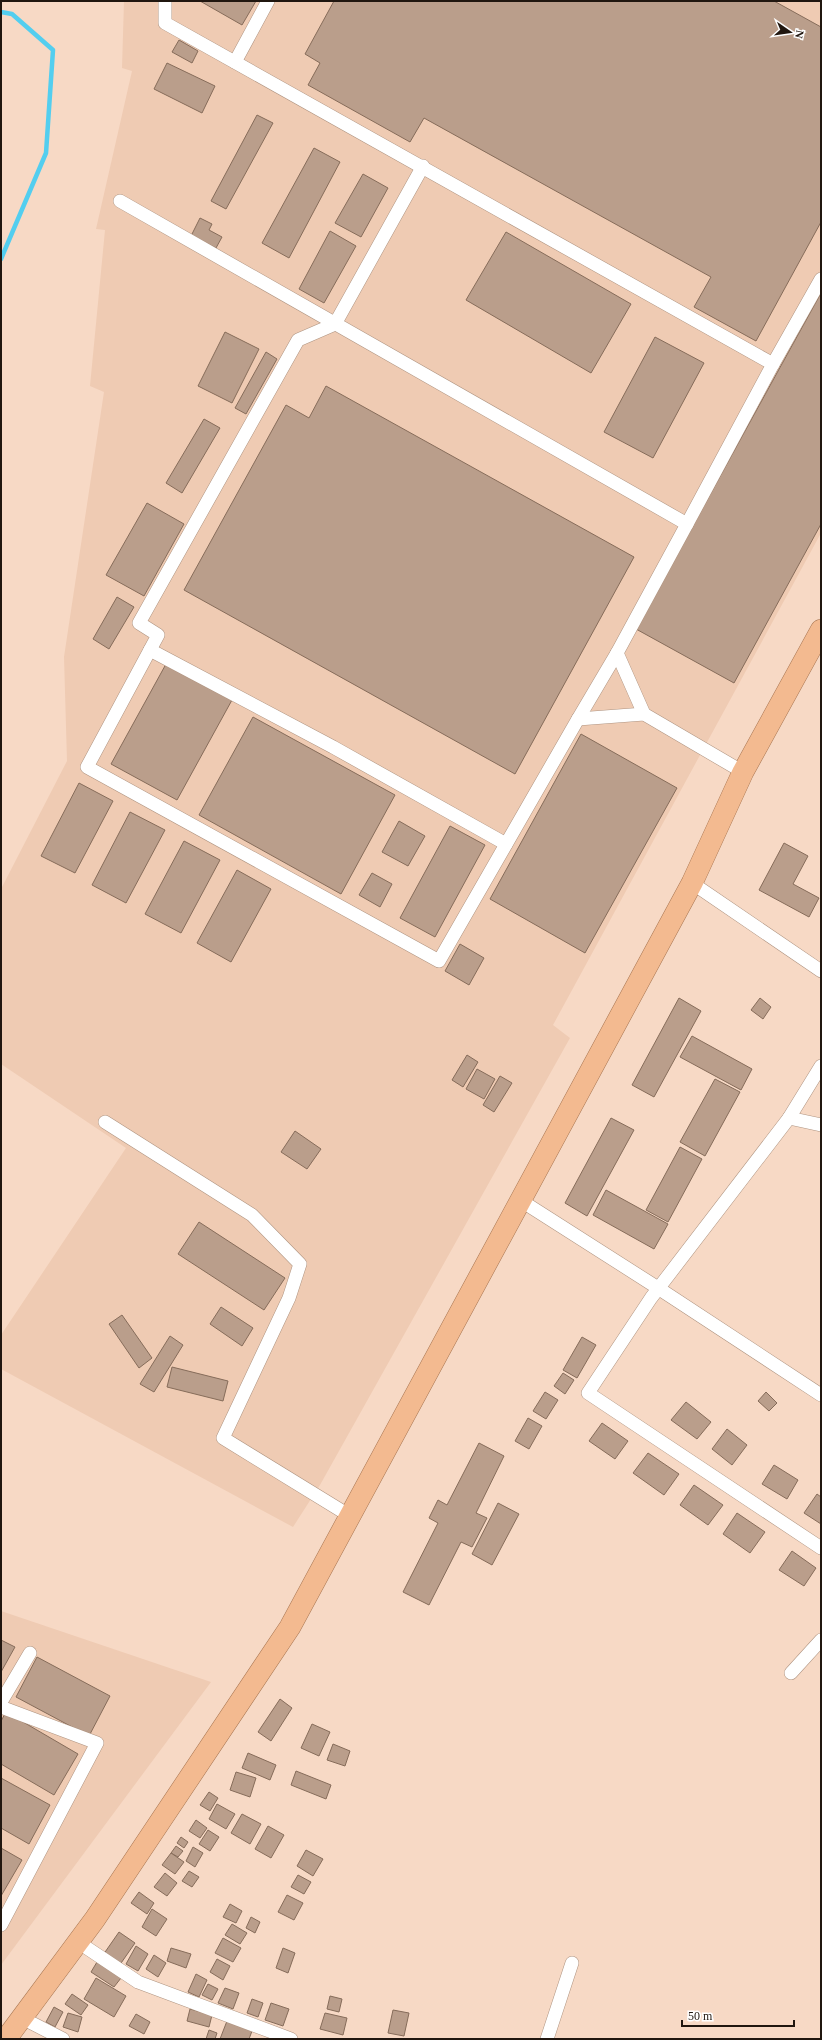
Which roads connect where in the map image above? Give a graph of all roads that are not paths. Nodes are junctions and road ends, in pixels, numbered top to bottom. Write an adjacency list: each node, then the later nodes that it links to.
1 (165, 1): 3 (street)
2 (268, 1): 3 (street)
3 (235, 62): 4 (street)
4 (423, 166): 7 (street); 8 (street)
5 (120, 201): 7 (street)
6 (821, 279): 8 (street)
7 (335, 324): 9 (street); 11 (street)
8 (773, 364): 9 (street)
9 (687, 524): 12 (street)
10 (821, 630): 15 (highway)
11 (150, 650): 16 (street); 16 (street)
12 (617, 653): 13 (street); 14 (street)
13 (644, 714): 14 (street); 15 (street)
14 (578, 719): 16 (street)
15 (743, 772): 17 (highway)
16 (506, 844)
17 (692, 883): 18 (street); 23 (highway)
18 (821, 971)
19 (821, 1066): 20 (street)
20 (789, 1118): 22 (street); 24 (street)
21 (105, 1122): 26 (street)
22 (821, 1125)
23 (520, 1200): 24 (street); 26 (highway)
24 (658, 1288): 25 (street); 27 (street)
25 (821, 1395)
26 (350, 1516): 34 (highway)
27 (821, 1548)
28 (821, 1640): 30 (street)
29 (30, 1653): 31 (street)
30 (791, 1673)
31 (1, 1702)
32 (1, 1707): 33 (street)
33 (1, 1925)
34 (78, 1942): 36 (highway); 39 (street)
35 (572, 1963): 40 (street)
36 (22, 2018): 37 (highway); 38 (street)
37 (6, 2039)
38 (63, 2039)
39 (291, 2039)
40 (547, 2039)

